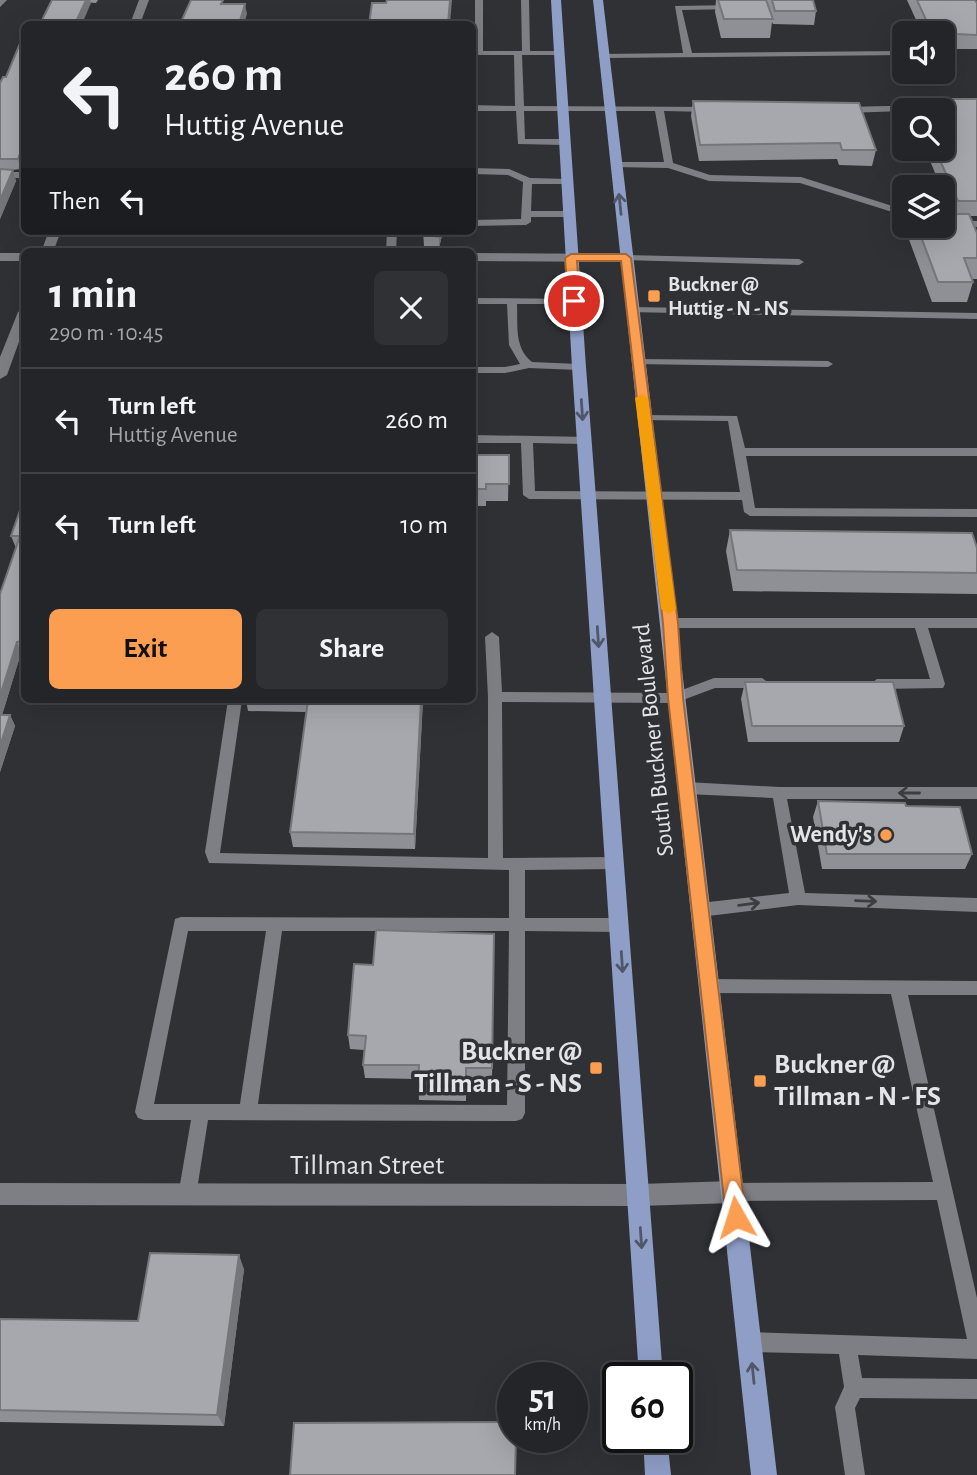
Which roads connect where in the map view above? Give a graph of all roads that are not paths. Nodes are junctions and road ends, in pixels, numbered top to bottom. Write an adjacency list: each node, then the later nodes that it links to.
1 (3, 0): 7 (lane)
2 (144, 0): 9 (street)
3 (479, 0): 10 (lane)
4 (524, 0): 10 (lane)
5 (556, 0): 11 (main road, South Buckner Boulevard)
6 (598, 0): 14 (main road, South Buckner Boulevard)
7 (0, 5)
8 (738, 7): 13 (lane)
9 (136, 21)
10 (522, 53): 11 (lane); 16 (lane)
11 (559, 53): 17 (main road, South Buckner Boulevard)
12 (892, 53): 13 (lane)
13 (688, 55): 14 (lane)
14 (603, 56): 18 (main road, South Buckner Boulevard)
15 (476, 108): 16 (lane)
16 (520, 108): 17 (lane); 23 (lane)
17 (562, 108): 18 (lane); 23 (main road, South Buckner Boulevard)
18 (609, 108): 19 (lane); 24 (main road, South Buckner Boulevard)
19 (659, 109): 20 (lane); 25 (lane)
20 (726, 109)
21 (892, 109): 22 (lane)
22 (833, 110)
23 (564, 142): 30 (main road, South Buckner Boulevard)
24 (616, 165): 25 (lane); 41 (main road, South Buckner Boulevard, one-way to 24)
25 (669, 165): 31 (lane)
26 (476, 171): 29 (lane)
27 (0, 174): 28 (lane)
28 (21, 174)
29 (528, 181): 30 (lane); 32 (lane)
30 (566, 181): 33 (main road, South Buckner Boulevard)
31 (892, 209)
32 (528, 214): 33 (lane); 34 (lane)
33 (568, 214): 40 (main road, South Buckner Boulevard)
34 (476, 223)
35 (955, 223): 36 (lane)
36 (977, 224)
37 (0, 257): 38 (street)
38 (21, 257)
39 (476, 257): 40 (street)
40 (571, 258): 41 (street); 45 (main road, South Buckner Boulevard)
41 (626, 258): 42 (lane); 46 (main road, South Buckner Boulevard)
42 (799, 262)
43 (476, 301): 44 (lane)
44 (512, 301): 45 (lane); 52 (lane)
45 (574, 301): 53 (main road, South Buckner Boulevard)
46 (632, 310): 47 (lane); 50 (main road, South Buckner Boulevard)
47 (977, 316)
48 (21, 318): 49 (street)
49 (4, 354): 55 (street)
50 (638, 362): 51 (lane); 56 (main road, South Buckner Boulevard)
51 (828, 364)
52 (529, 365): 53 (lane); 54 (lane)
53 (579, 367): 59 (main road, South Buckner Boulevard, one-way to 59)
54 (476, 370)
55 (0, 374)
56 (644, 418): 60 (lane); 62 (main road, South Buckner Boulevard)
57 (476, 439): 58 (lane)
58 (527, 440): 59 (lane); 63 (lane)
59 (584, 440): 63 (main road, South Buckner Boulevard)
60 (740, 452): 61 (lane); 64 (lane)
61 (977, 452)
62 (653, 495): 63 (lane); 64 (lane); 66 (main road, South Buckner Boulevard)
63 (588, 496): 73 (main road, South Buckner Boulevard, one-way to 73)
64 (747, 496): 65 (lane)
65 (977, 513)
66 (670, 623): 67 (lane); 74 (main road, South Buckner Boulevard)
67 (920, 623): 68 (lane); 71 (lane)
68 (977, 623)
69 (492, 637): 72 (lane)
70 (784, 683): 74 (lane)
71 (868, 684)
72 (495, 697): 73 (lane); 80 (lane)
73 (603, 698): 74 (lane); 79 (main road, South Buckner Boulevard)
74 (675, 698): 76 (main road, South Buckner Boulevard)
75 (235, 703): 80 (lane)
76 (686, 788): 77 (lane); 84 (main road, South Buckner Boulevard)
77 (779, 793): 78 (lane, one-way to 77); 82 (lane)
78 (977, 793)
79 (615, 863): 81 (lane); 87 (main road, South Buckner Boulevard)
80 (496, 864): 81 (lane)
81 (517, 864): 86 (lane)
82 (798, 899): 83 (lane, one-way to 83); 84 (lane, one-way to 82)
83 (977, 905)
84 (700, 910): 88 (main road, South Buckner Boulevard)
85 (275, 923): 86 (lane); 91 (lane); 92 (lane)
86 (517, 925): 87 (lane); 91 (lane)
87 (619, 925): 96 (main road, South Buckner Boulevard, one-way to 96)
88 (709, 986): 89 (lane); 94 (main road, South Buckner Boulevard)
89 (898, 988): 90 (lane); 93 (lane)
90 (977, 988)
91 (248, 1111): 92 (lane)
92 (201, 1112): 97 (lane)
93 (944, 1191): 94 (lane); 98 (lane)
94 (733, 1192): 96 (street, Tillman Street); 99 (main road, South Buckner Boulevard)
95 (0, 1194): 97 (street, Tillman Street)
96 (639, 1195): 97 (street, Tillman Street); 102 (main road, South Buckner Boulevard, one-way to 102)
97 (187, 1196)
98 (977, 1340)
99 (750, 1342): 100 (lane); 107 (main road, South Buckner Boulevard, one-way to 99)
100 (847, 1345): 101 (lane); 103 (lane)
101 (977, 1349)
102 (650, 1362)
103 (854, 1388): 104 (lane); 108 (lane)
104 (977, 1389)
105 (656, 1453): 106 (main road)
106 (658, 1475)
107 (764, 1475)
108 (855, 1475)

